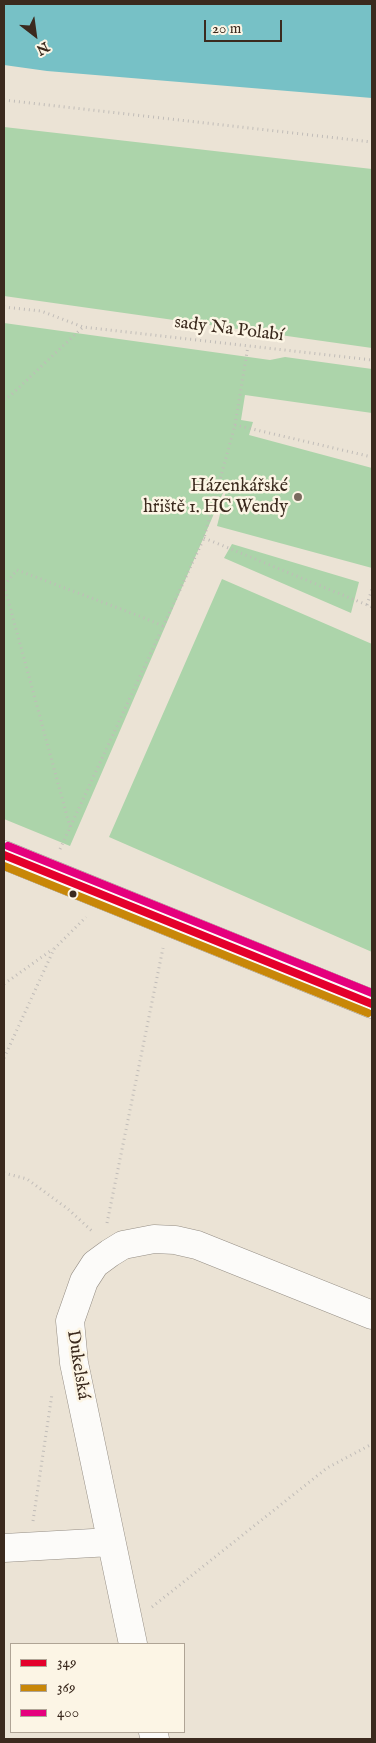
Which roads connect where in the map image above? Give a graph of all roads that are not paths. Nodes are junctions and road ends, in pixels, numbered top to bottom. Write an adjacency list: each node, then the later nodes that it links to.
1 (4, 855): 2 (street)
2 (372, 1004)
3 (372, 1315): 4 (street, Dukelská)
4 (111, 1542): 5 (street); 6 (street, Dukelská)
5 (16, 1547)
6 (131, 1635)

